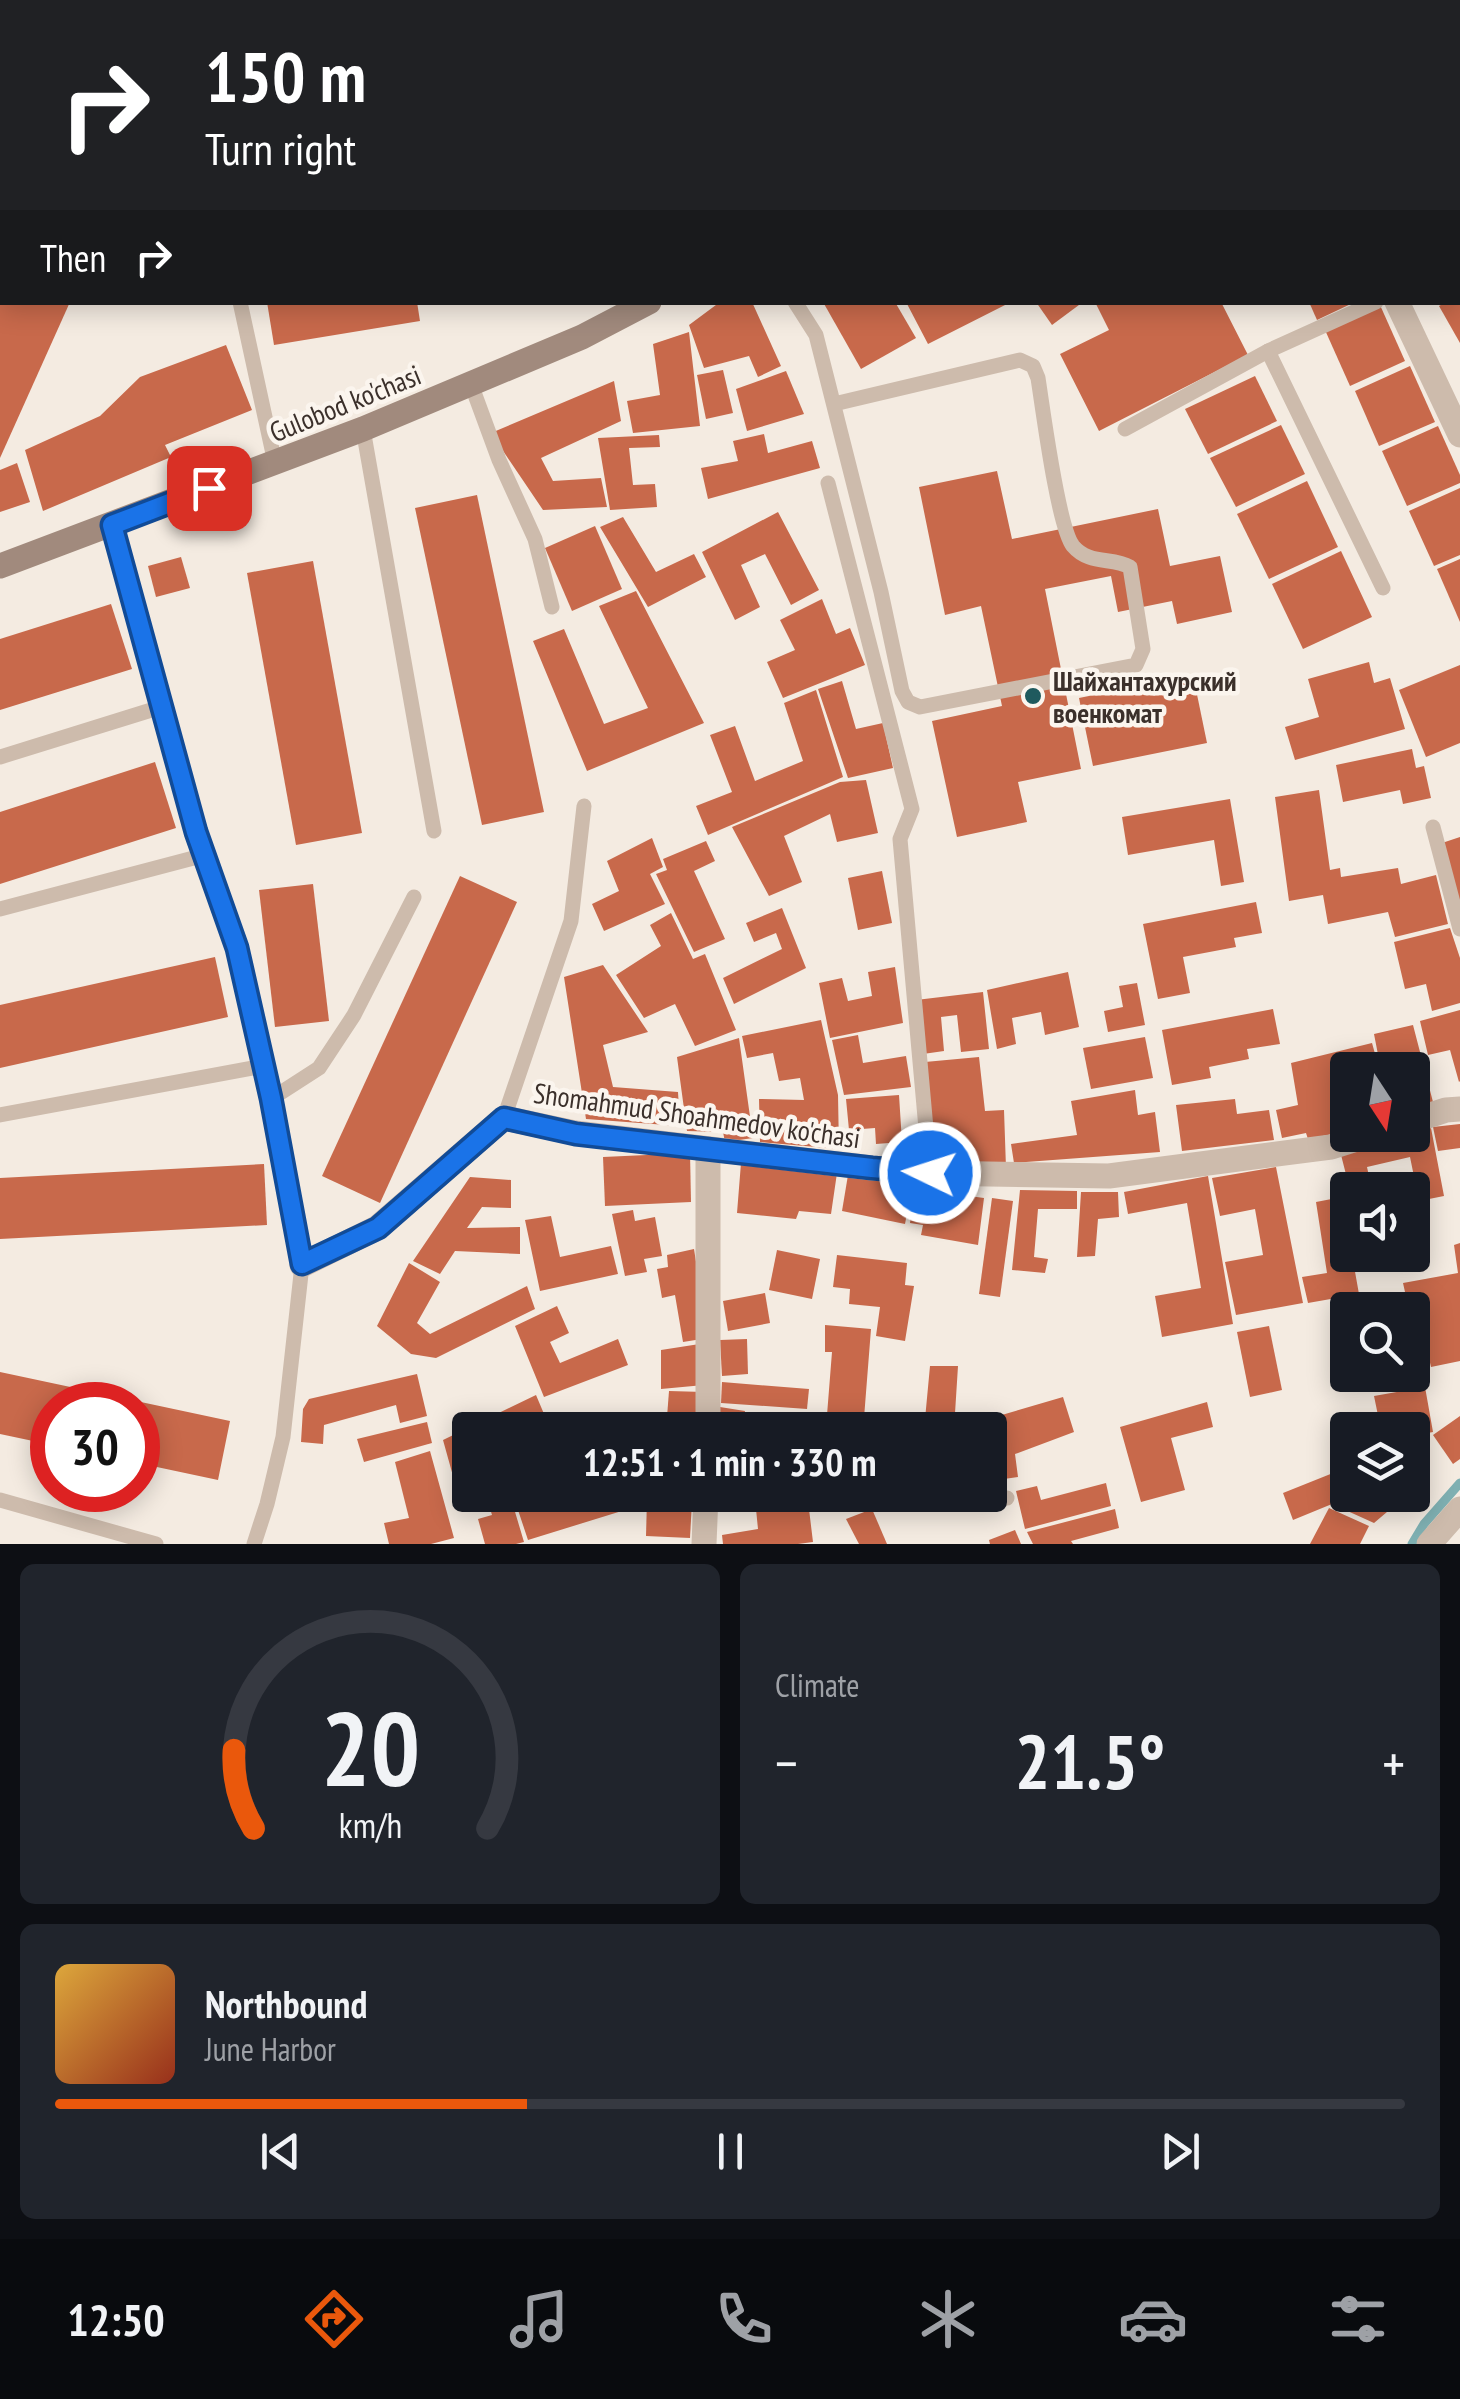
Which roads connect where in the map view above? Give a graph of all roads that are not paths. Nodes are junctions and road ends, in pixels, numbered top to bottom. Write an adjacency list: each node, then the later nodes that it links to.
1 (241, 305): 12 (lane)
2 (643, 305): 7 (street, Gulobod ko'chasi)
3 (797, 305): 8 (lane)
4 (1369, 305): 6 (lane)
5 (1398, 305): 11 (street)
6 (1268, 351): 9 (lane); 16 (lane)
7 (471, 384): 10 (street, Gulobod ko'chasi); 17 (lane)
8 (834, 404): 8 (lane)
9 (1125, 429)
10 (363, 430): 12 (street, Gulobod ko'chasi); 22 (lane)
11 (1460, 434)
12 (274, 463): 14 (street, Gulobod ko'chasi)
13 (828, 483): 35 (lane)
14 (112, 525): 15 (street, Gulobod ko'chasi); 18 (lane)
15 (0, 566)
16 (1383, 588)
17 (552, 607)
18 (161, 707): 19 (lane); 23 (lane)
19 (0, 757)
20 (584, 806): 32 (lane)
21 (1433, 827): 26 (lane)
22 (434, 831)
23 (205, 855): 25 (lane); 27 (lane)
24 (414, 898): 28 (lane)
25 (0, 909)
26 (1460, 929)
27 (264, 1066): 28 (lane); 30 (lane)
28 (271, 1098): 36 (lane)
29 (1460, 1109): 31 (street)
30 (0, 1115)
31 (1430, 1115)
32 (504, 1118): 34 (street, Shomahmud Shoahmedov ko'chasi); 36 (street, Shomahmud Shoahmedov ko'chasi)
33 (1330, 1147): 35 (street, Shomahmud Shoahmedov ko'chasi)
34 (708, 1149): 35 (street, Shomahmud Shoahmedov ko'chasi); 37 (street)
35 (930, 1173)
36 (302, 1264): 42 (lane)
37 (708, 1412)
38 (0, 1500): 41 (lane)
39 (1460, 1509): 44 (street)
40 (705, 1512): 43 (street)
41 (156, 1544)
42 (254, 1544)
43 (704, 1544)
44 (1429, 1544)

